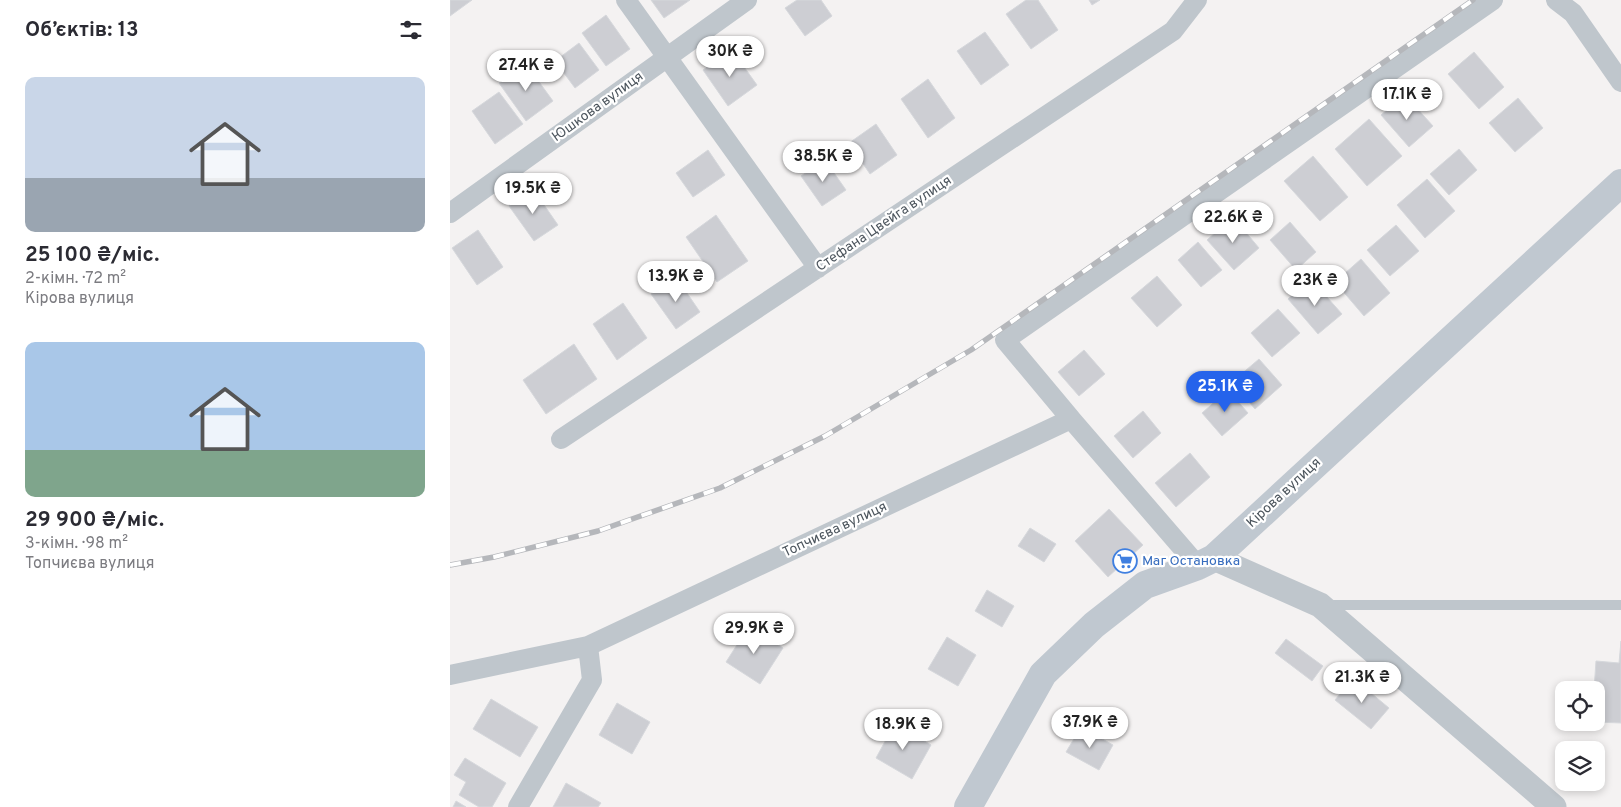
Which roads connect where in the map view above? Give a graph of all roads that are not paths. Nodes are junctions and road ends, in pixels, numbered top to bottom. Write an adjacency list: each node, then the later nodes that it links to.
1 (626, 0): 6 (street)
2 (746, 0): 6 (street, Юшкова вулиця)
3 (1197, 0): 10 (street, Стефана Цвейга вулиця)
4 (1493, 0): 11 (street)
5 (1556, 0): 7 (street)
6 (667, 57): 9 (street, Юшкова вулиця); 10 (street)
7 (1621, 82)
8 (1621, 183): 13 (main road, Кірова вулиця)
9 (450, 213)
10 (818, 268): 12 (street, Стефана Цвейга вулиця)
11 (1070, 419): 13 (street); 16 (street, Топчиєва вулиця)
12 (561, 439)
13 (1206, 562): 14 (street); 19 (main road, Кірова вулиця)
14 (1320, 605): 15 (lane); 20 (street)
15 (1621, 605)
16 (588, 646): 17 (street, Топчиєва вулиця); 18 (street)
17 (450, 675)
18 (518, 807)
19 (968, 807)
20 (1554, 807)

